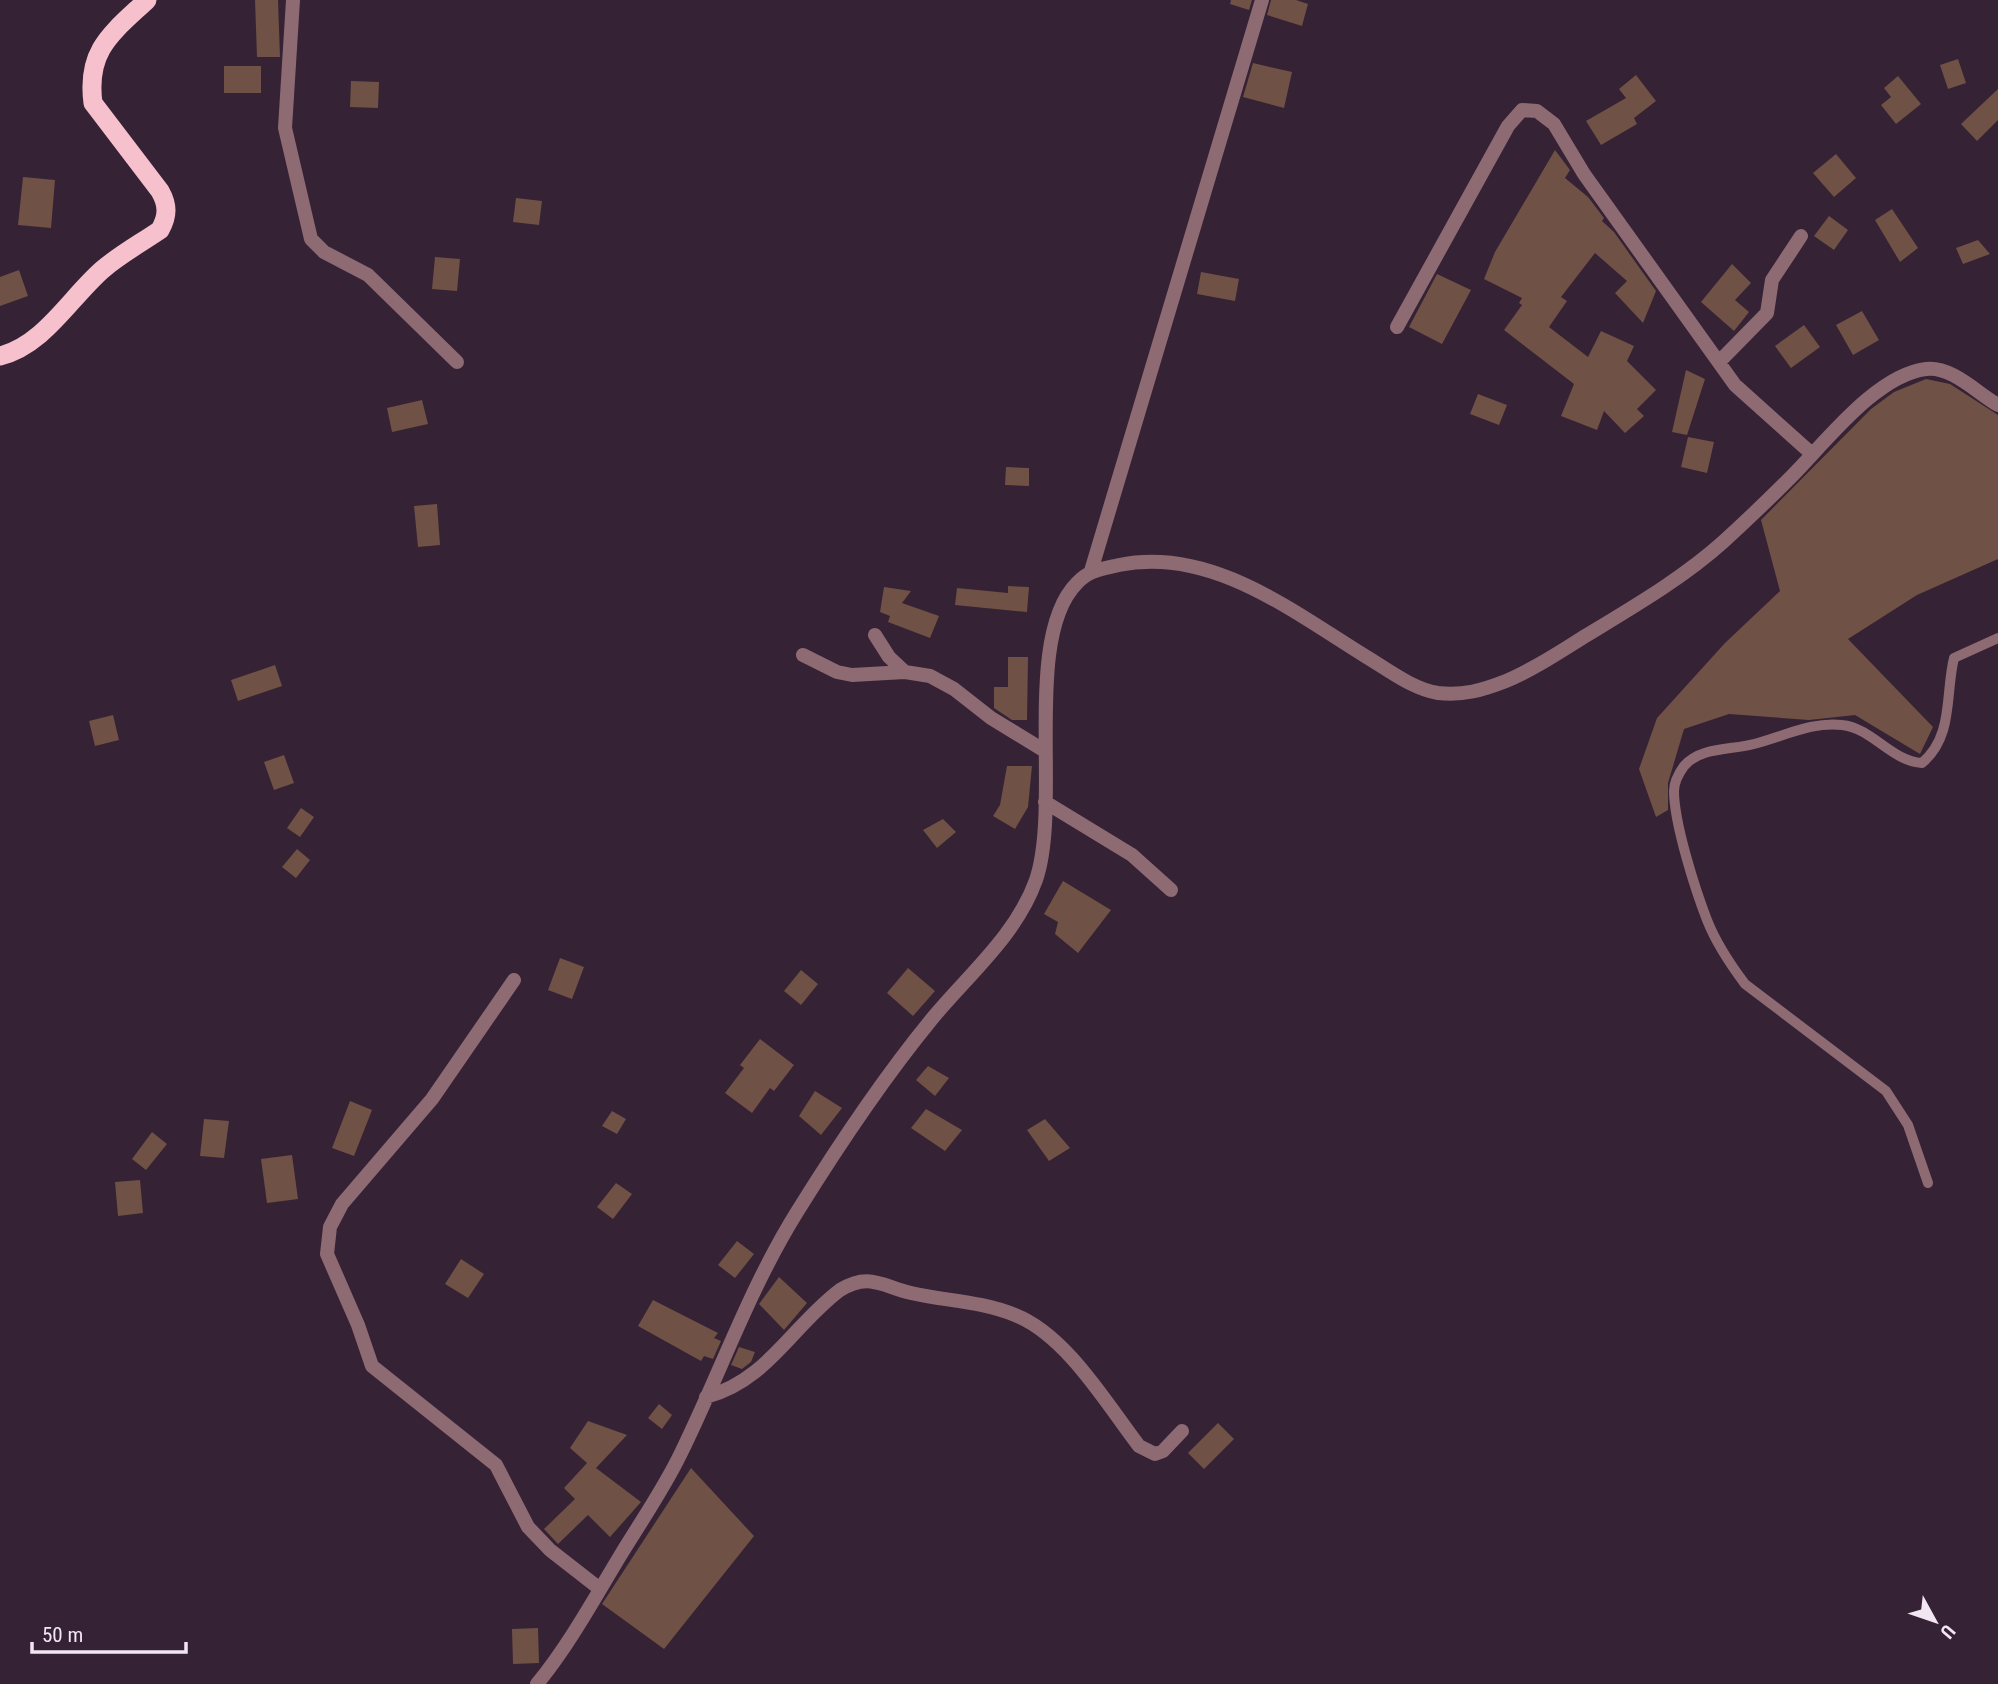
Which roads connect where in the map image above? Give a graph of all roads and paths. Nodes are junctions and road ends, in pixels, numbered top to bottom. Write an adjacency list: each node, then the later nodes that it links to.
1 (147, 0): 6 (highway)
2 (293, 0): 7 (street)
3 (1262, 0): 11 (street)
4 (1801, 236): 8 (street)
5 (1397, 327): 8 (street)
6 (0, 356)
7 (457, 362)
8 (1719, 362): 10 (street)
9 (1998, 405): 10 (street)
10 (1812, 454): 11 (street)
11 (1091, 571): 16 (street)
12 (875, 635): 15 (street)
13 (1998, 638): 20 (lane)
14 (803, 655): 15 (street)
15 (905, 672): 16 (street)
16 (1045, 751): 17 (street)
17 (1045, 802): 18 (street); 21 (street)
18 (1171, 891)
19 (514, 980): 23 (street)
20 (1928, 1182)
21 (706, 1397): 22 (street); 23 (street)
22 (1182, 1431)
23 (600, 1589): 24 (street)
24 (537, 1684)

